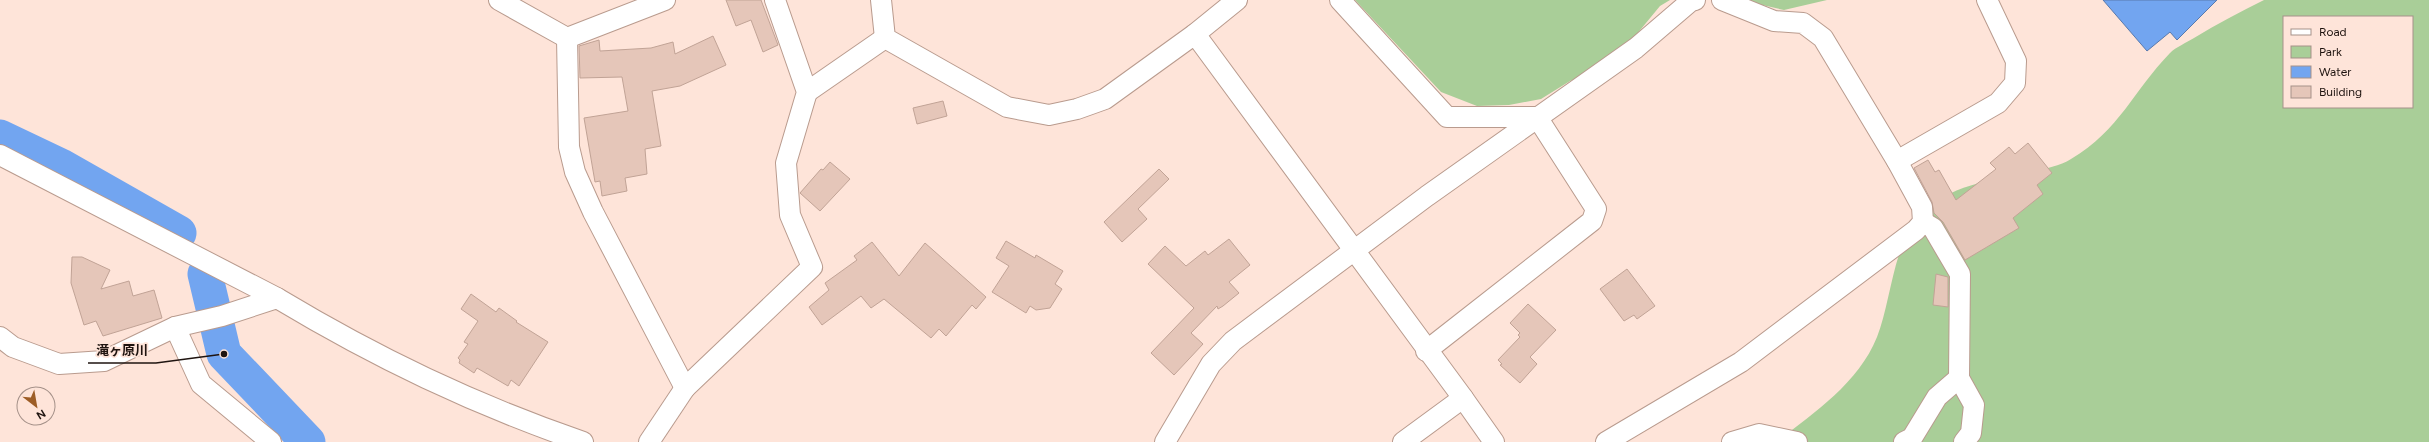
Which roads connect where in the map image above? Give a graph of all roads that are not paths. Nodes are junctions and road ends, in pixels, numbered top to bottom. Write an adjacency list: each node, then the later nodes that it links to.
1 (499, 0): 11 (street)
2 (665, 0): 11 (street)
3 (775, 0): 13 (street)
4 (881, 0): 12 (street)
5 (1237, 0): 10 (street)
6 (1340, 0): 14 (street)
7 (1695, 0): 14 (street)
8 (1722, 0): 16 (street)
9 (1987, 0): 16 (street)
10 (1195, 34): 12 (street); 18 (street)
11 (567, 38): 24 (street)
12 (885, 38): 13 (street)
13 (807, 92): 24 (street)
14 (1536, 117): 18 (street); 22 (street)
15 (0, 155): 19 (street)
16 (1898, 161): 17 (street)
17 (1923, 222): 23 (street); 32 (street)
18 (1354, 252): 22 (street); 29 (street)
19 (277, 298): 20 (street); 27 (street)
20 (176, 328): 21 (street); 26 (street)
21 (0, 337)
22 (1426, 351): 25 (street)
23 (1959, 378): 35 (street); 36 (street)
24 (685, 388): 28 (street)
25 (1463, 398): 30 (street); 31 (street)
26 (271, 442)
27 (583, 442)
28 (650, 442)
29 (1165, 442)
30 (1403, 442)
31 (1494, 442)
32 (1606, 442)
33 (1732, 442): 34 (street)
34 (1797, 442)
35 (1904, 442)
36 (1964, 442)

